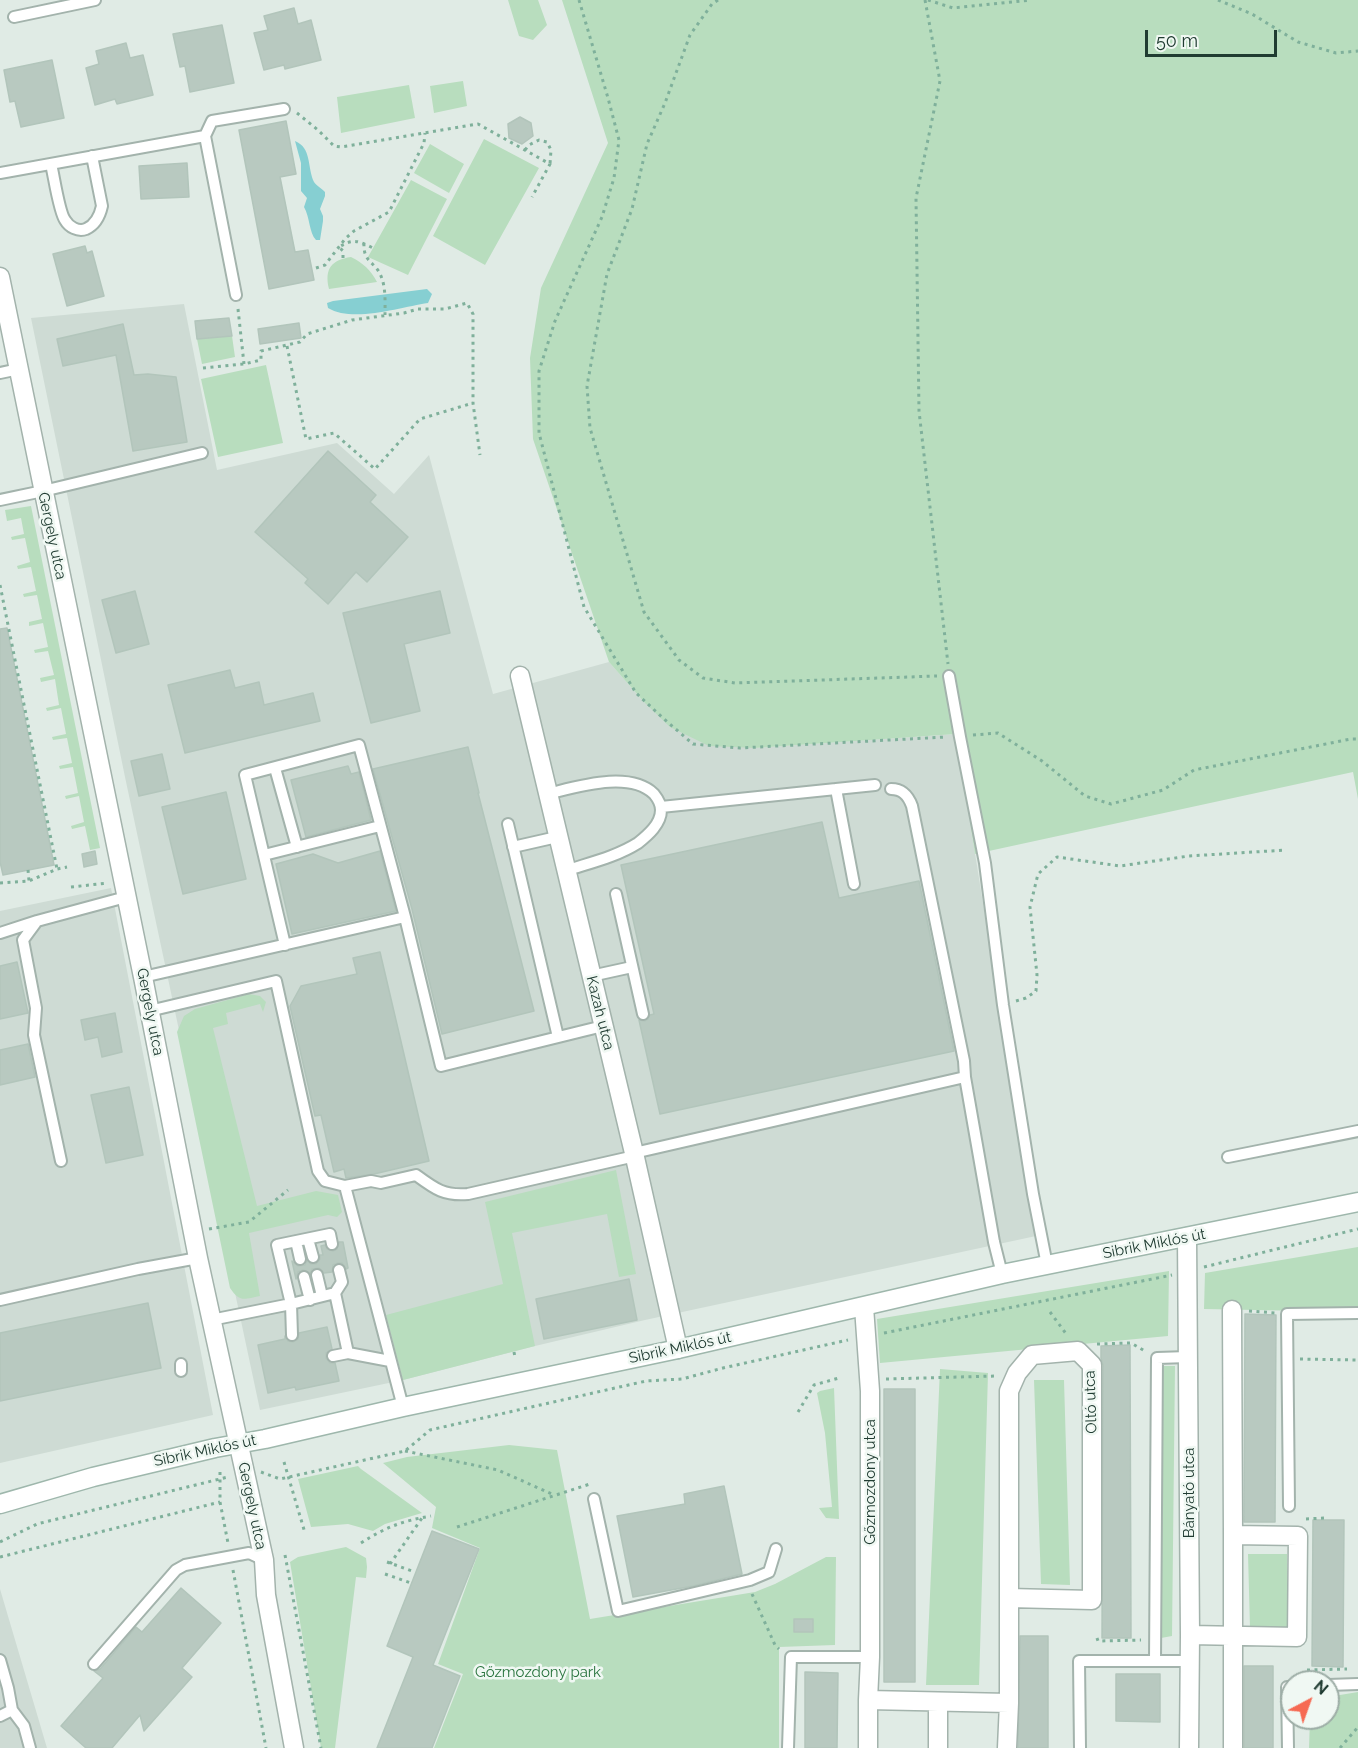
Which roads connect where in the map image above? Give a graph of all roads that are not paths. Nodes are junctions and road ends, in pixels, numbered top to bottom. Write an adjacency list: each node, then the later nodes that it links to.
1 (95, 0): 2 (lane)
2 (72, 2): 3 (lane)
3 (14, 17)
4 (284, 109): 5 (lane)
5 (205, 136): 6 (lane); 10 (lane)
6 (92, 156): 7 (lane); 7 (lane)
7 (51, 164): 8 (lane)
8 (0, 173)
9 (0, 277): 11 (street, Gergely utca)
10 (236, 295)
11 (4, 322): 12 (street, Gergely utca)
12 (19, 369): 13 (lane); 15 (street, Gergely utca)
13 (0, 373)
14 (202, 453): 15 (lane)
15 (43, 491): 16 (lane); 34 (street, Gergely utca)
16 (0, 500)
17 (520, 676): 23 (street, Kazah utca)
18 (949, 676): 60 (lane)
19 (275, 768): 26 (lane); 28 (lane); 30 (lane)
20 (875, 784): 21 (lane)
21 (836, 789): 24 (lane); 32 (lane)
22 (891, 789): 46 (lane)
23 (548, 794): 24 (lane); 27 (street, Kazah utca)
24 (661, 807): 31 (lane)
25 (508, 824): 29 (lane)
26 (380, 826): 28 (lane); 35 (lane)
27 (557, 837): 29 (lane); 31 (street, Kazah utca)
28 (297, 846): 30 (lane)
29 (513, 847): 45 (lane)
30 (264, 855): 38 (lane)
31 (565, 871): 40 (street, Kazah utca)
32 (854, 884)
33 (616, 894): 39 (lane)
34 (126, 897): 36 (lane); 41 (street, Gergely utca)
35 (405, 916): 38 (lane); 45 (lane)
36 (37, 921): 37 (lane); 50 (lane)
37 (0, 933)
38 (285, 945): 41 (lane)
39 (632, 967): 40 (lane); 43 (lane)
40 (591, 976): 44 (street, Kazah utca)
41 (143, 977): 42 (street, Gergely utca)
42 (149, 1011): 51 (lane); 58 (street, Gergely utca)
43 (643, 1014)
44 (603, 1026): 45 (lane); 48 (street, Kazah utca)
45 (558, 1037)
46 (965, 1077): 48 (lane); 62 (lane)
47 (1358, 1131): 49 (lane)
48 (635, 1154): 51 (lane); 75 (street, Kazah utca)
49 (1228, 1156)
50 (61, 1161)
51 (345, 1186): 79 (lane)
52 (1358, 1202): 53 (street, Sibrik Miklós út)
53 (1187, 1237): 60 (street, Sibrik Miklós út); 78 (street, Bányató utca)
54 (308, 1239): 55 (lane); 56 (lane); 57 (lane)
55 (296, 1241): 59 (lane); 69 (lane)
56 (332, 1244)
57 (313, 1257)
58 (198, 1258): 67 (lane); 73 (street, Gergely utca)
59 (300, 1259)
60 (1047, 1265): 62 (street, Sibrik Miklós út)
61 (339, 1270): 65 (lane)
62 (1002, 1274): 70 (street, Sibrik Miklós út)
63 (317, 1275): 66 (lane)
64 (304, 1277): 68 (lane)
65 (335, 1293): 66 (lane); 76 (lane)
66 (322, 1296): 68 (lane)
67 (0, 1300)
68 (310, 1300): 69 (lane)
69 (291, 1304): 73 (lane); 74 (lane)
70 (864, 1307): 75 (street, Sibrik Miklós út); 91 (street, Gőzmozdony utca)
71 (1232, 1310): 85 (street)
72 (1358, 1313): 84 (lane)
73 (211, 1320): 81 (street, Gergely utca)
74 (292, 1335)
75 (678, 1349): 80 (street, Sibrik Miklós út)
76 (348, 1353): 77 (lane); 79 (lane)
77 (333, 1356)
78 (1188, 1357): 89 (street, Bányató utca); 93 (lane)
79 (390, 1360): 80 (lane)
80 (403, 1407): 81 (street, Sibrik Miklós út)
81 (239, 1443): 83 (street, Sibrik Miklós út); 87 (street, Gergely utca)
82 (594, 1499): 86 (lane)
83 (1, 1505)
84 (1289, 1506)
85 (1233, 1535): 90 (street); 90 (street)
86 (776, 1549)
87 (264, 1560): 95 (lane); 105 (street, Gergely utca)
88 (1009, 1598): 88 (street, Oltó utca); 100 (street, Oltó utca)
89 (1190, 1635): 90 (street); 94 (street, Bányató utca)
90 (1232, 1635): 112 (street)
91 (870, 1657): 98 (street, Gőzmozdony utca); 106 (lane)
92 (0, 1660): 101 (lane)
93 (1155, 1661): 94 (lane); 110 (lane)
94 (1190, 1661): 111 (street, Bányató utca)
95 (94, 1664)
96 (1358, 1684): 97 (lane)
97 (1340, 1685)
98 (867, 1700): 99 (street); 107 (street, Gőzmozdony utca)
99 (938, 1702): 100 (street); 108 (street)
100 (1009, 1702): 109 (street, Oltó utca)
101 (12, 1710): 102 (lane); 104 (lane)
102 (0, 1716)
103 (1288, 1730): 113 (lane)
104 (30, 1748)
105 (294, 1748)
106 (788, 1748)
107 (868, 1748)
108 (938, 1748)
109 (1007, 1748)
110 (1080, 1748)
111 (1189, 1748)
112 (1233, 1748)
113 (1288, 1748)

